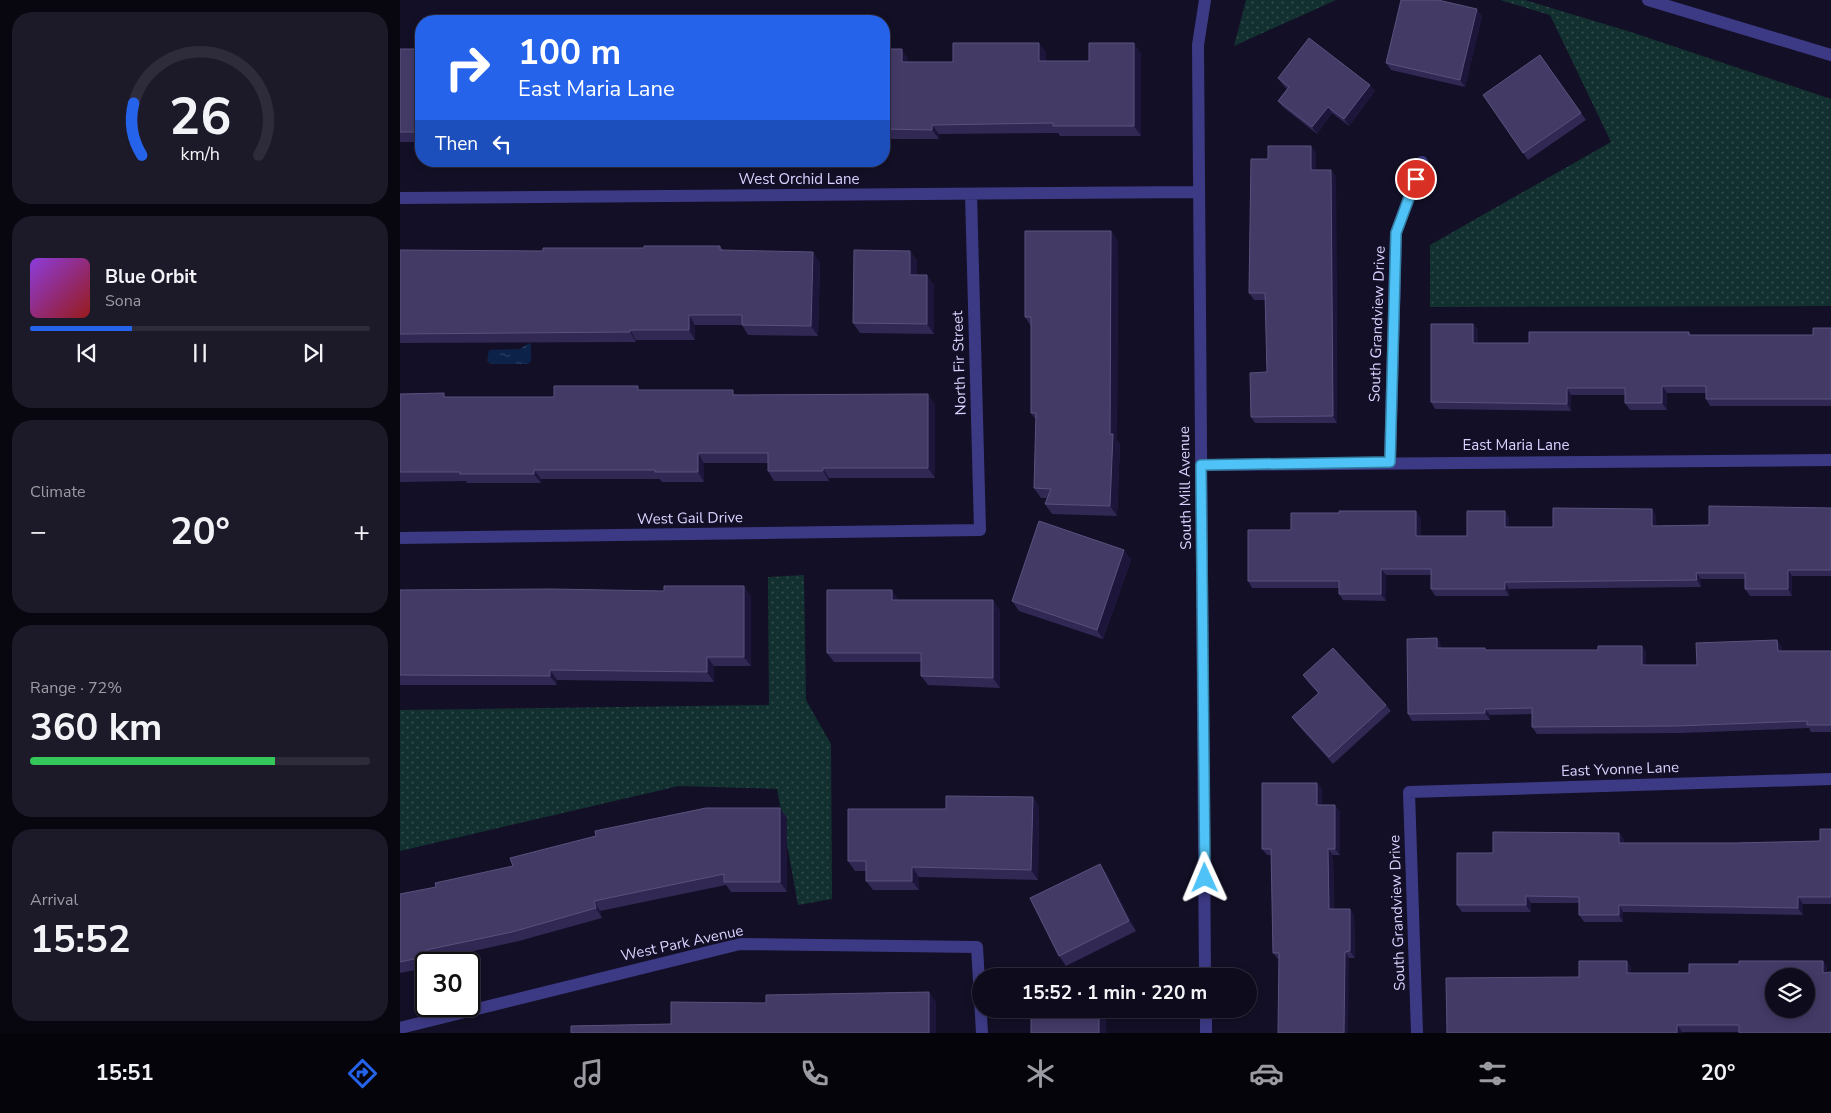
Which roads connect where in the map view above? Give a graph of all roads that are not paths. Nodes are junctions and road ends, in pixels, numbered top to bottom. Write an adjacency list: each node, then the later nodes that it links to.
1 (1205, 0): 5 (street, South Mill Avenue)
2 (1648, 0): 3 (street)
3 (1831, 56)
4 (1422, 162): 9 (street, South Grandview Drive)
5 (1198, 192): 6 (street, West Orchid Lane); 10 (street, South Mill Avenue)
6 (971, 194): 7 (street, West Orchid Lane); 11 (street, North Fir Street)
7 (400, 198)
8 (1831, 460): 9 (street, East Maria Lane)
9 (1390, 462): 10 (street, East Maria Lane)
10 (1201, 465): 15 (street, South Mill Avenue)
11 (980, 530): 12 (street, West Gail Drive)
12 (400, 538)
13 (1831, 778): 14 (street, East Yvonne Lane)
14 (1409, 792): 20 (street, South Grandview Drive)
15 (1205, 968)
16 (1206, 1018): 19 (street)
17 (400, 1028): 18 (street, West Park Avenue)
18 (982, 1033)
19 (1206, 1033)
20 (1417, 1033)

